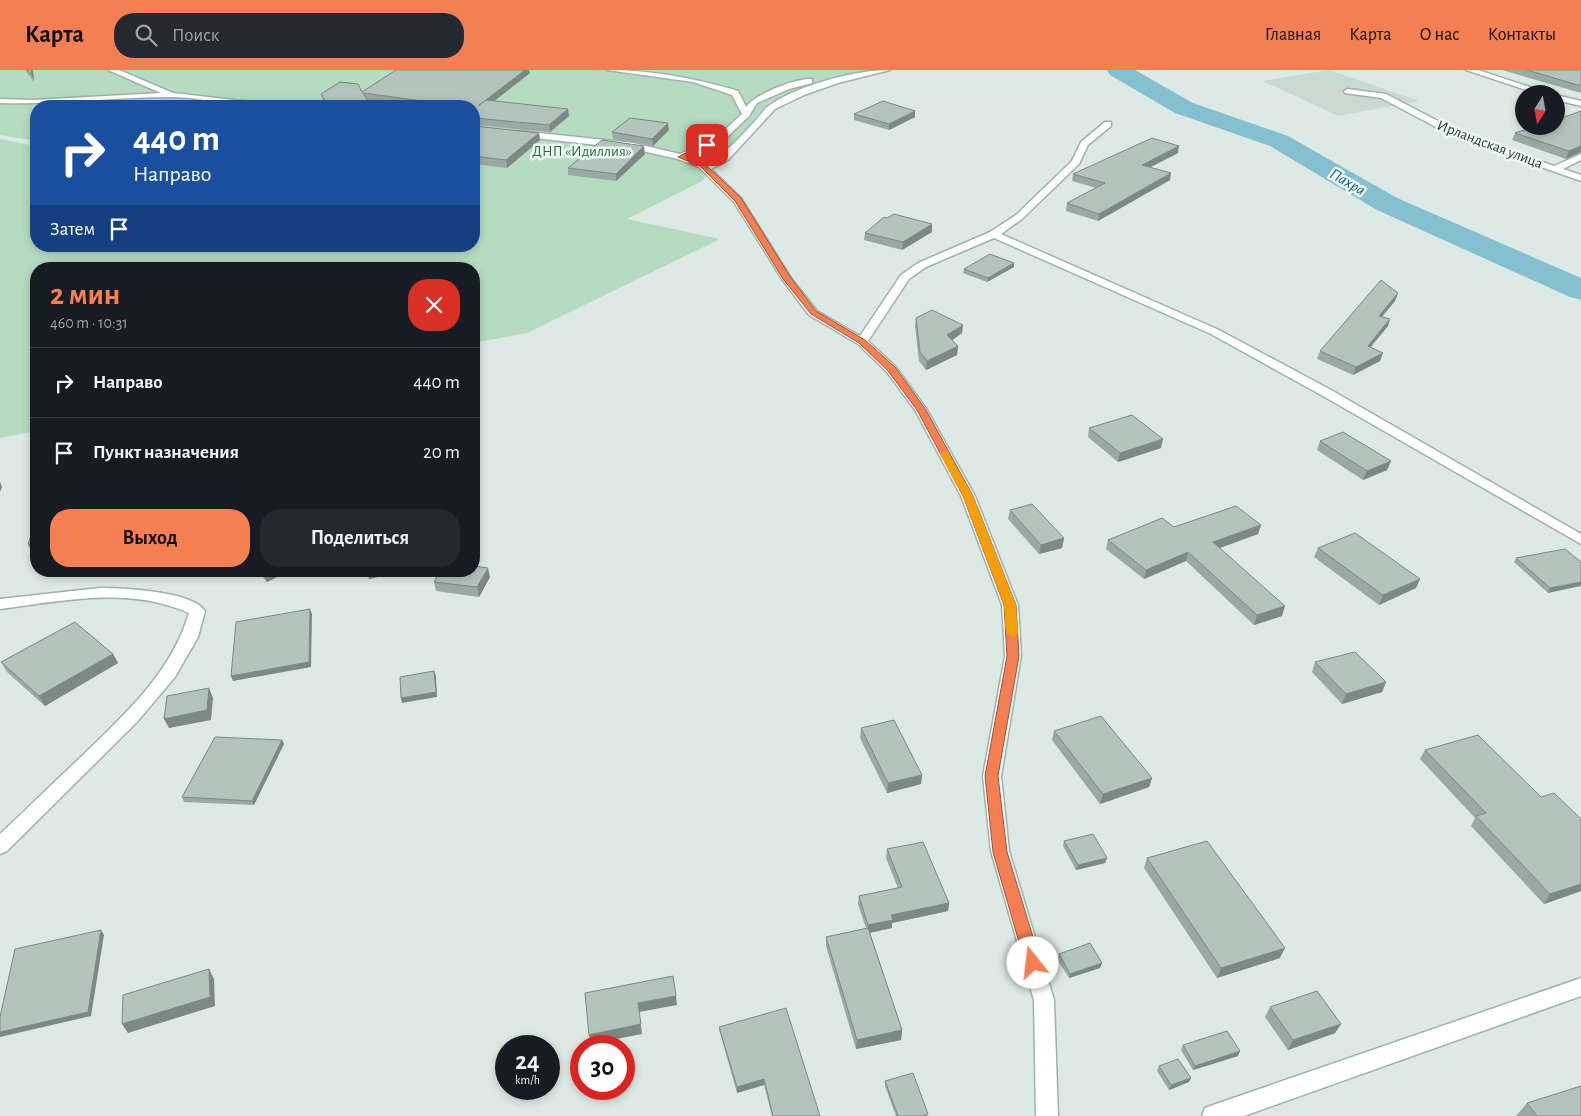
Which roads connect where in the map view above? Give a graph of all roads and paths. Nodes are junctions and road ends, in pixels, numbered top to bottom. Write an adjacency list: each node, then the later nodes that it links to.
1 (112, 70): 8 (street)
2 (611, 70): 15 (street)
3 (851, 70): 15 (street)
4 (886, 70): 20 (street)
5 (1470, 70): 6 (street)
6 (1518, 85)
7 (1348, 91): 21 (street, Ирландская улица)
8 (173, 96): 10 (street); 11 (street)
9 (1565, 99): 14 (street)
10 (80, 100)
11 (212, 100)
12 (0, 101): 13 (street)
13 (30, 102)
14 (1581, 104)
15 (746, 114): 18 (street)
16 (1108, 124): 23 (street)
17 (511, 133): 18 (street)
18 (681, 157): 20 (street)
19 (1581, 157): 21 (street)
20 (705, 168): 24 (street)
21 (1554, 169): 22 (street, Ирландская улица)
22 (1581, 178)
23 (994, 234): 24 (street); 25 (street)
24 (862, 342): 29 (street)
25 (1581, 540)
26 (0, 604): 27 (street)
27 (0, 846)
28 (1581, 987): 30 (street)
29 (1047, 1116)
30 (1213, 1116)

